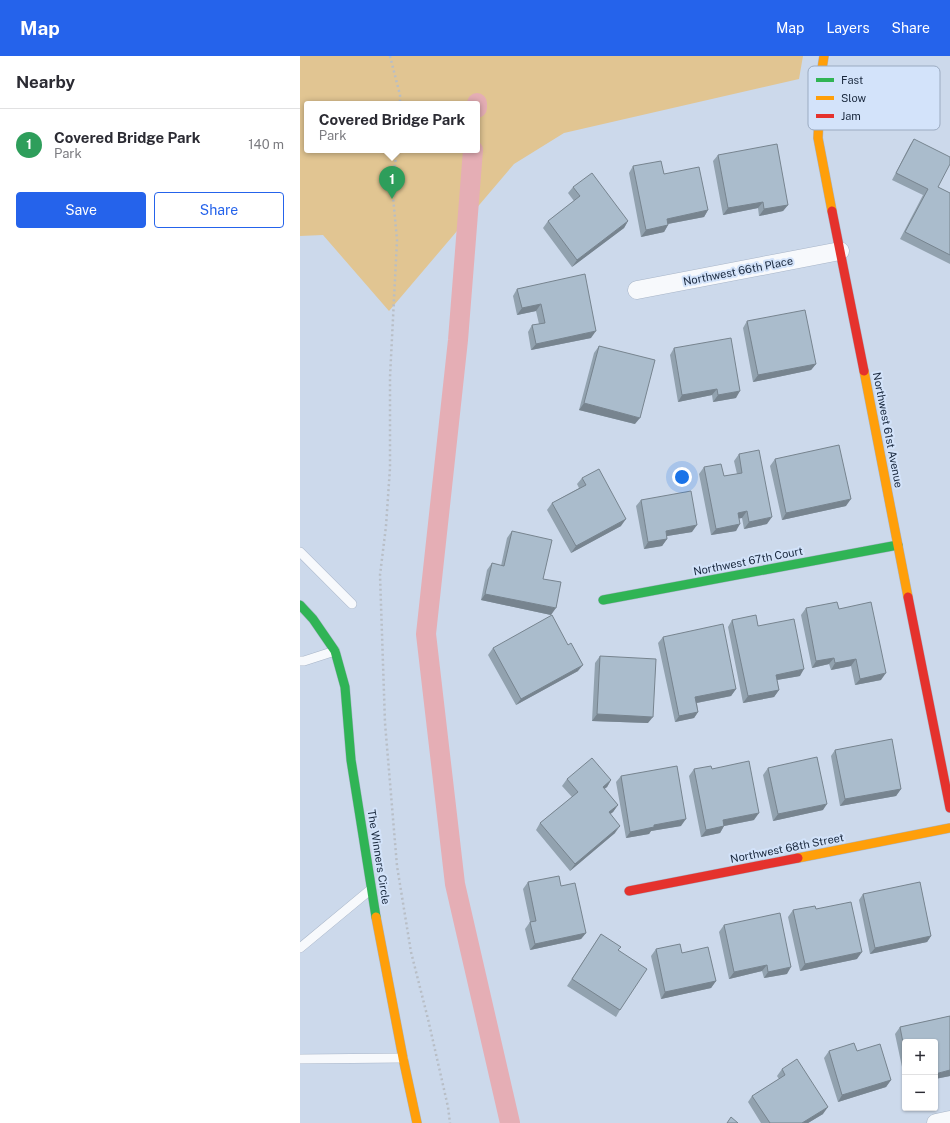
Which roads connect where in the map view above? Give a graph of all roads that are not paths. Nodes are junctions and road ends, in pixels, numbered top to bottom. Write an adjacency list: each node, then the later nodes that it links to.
1 (824, 56): 2 (street, Northwest 61st Avenue)
2 (822, 66)
3 (818, 130): 4 (street, Northwest 61st Avenue)
4 (840, 251): 5 (street, Northwest 66th Place); 6 (street, Northwest 61st Avenue)
5 (636, 290)
6 (898, 545): 8 (street, Northwest 67th Court); 13 (street, Northwest 61st Avenue)
7 (300, 552): 9 (lane)
8 (603, 600)
9 (352, 604)
10 (300, 605): 11 (street, The Winners Circle)
11 (335, 651): 12 (lane); 15 (street, The Winners Circle)
12 (300, 661)
13 (950, 808)
14 (950, 828): 16 (street, Northwest 68th Street)
15 (371, 889): 17 (lane); 18 (street, The Winners Circle)
16 (629, 891)
17 (300, 948)
18 (403, 1058): 19 (lane); 21 (street, The Winners Circle)
19 (300, 1059)
20 (950, 1120): 22 (street)
21 (417, 1123)
22 (936, 1123)

